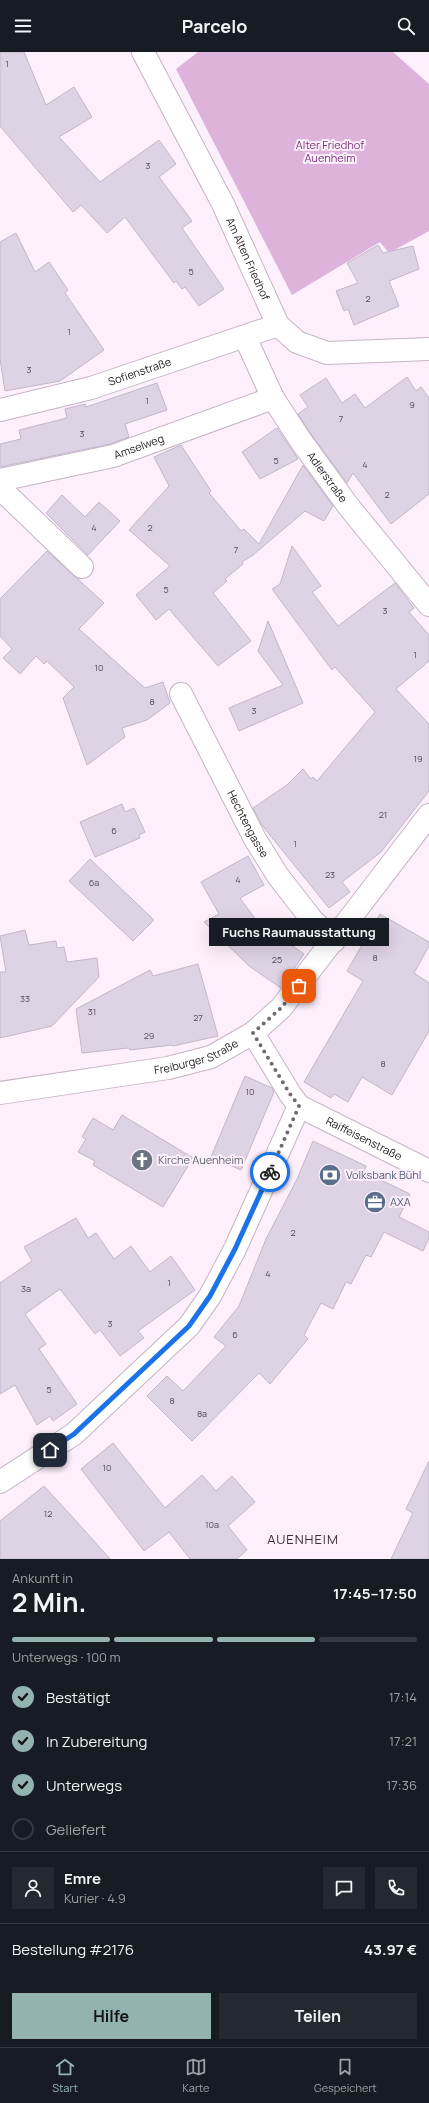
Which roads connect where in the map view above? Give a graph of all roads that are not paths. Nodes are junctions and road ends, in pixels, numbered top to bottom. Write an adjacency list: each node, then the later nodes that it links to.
1 (143, 52): 2 (street, Am Alten Friedhof)
2 (278, 325): 3 (street, Sofienstraße); 4 (street, Am Alten Friedhof)
3 (245, 337): 5 (street, Adlerstraße); 6 (street, Sofienstraße)
4 (429, 348)
5 (273, 398): 7 (street, Amselweg); 10 (street, Adlerstraße)
6 (0, 410)
7 (0, 480)
8 (0, 490): 9 (street)
9 (82, 567)
10 (429, 605)
11 (181, 694): 13 (street, Hechtengasse)
12 (429, 815): 13 (street, Freiburger Straße)
13 (334, 942): 14 (street, Freiburger Straße)
14 (253, 1033): 15 (street, Freiburger Straße); 16 (street)
15 (0, 1093)
16 (299, 1106): 17 (street, Raiffeisenstraße); 18 (street)
17 (429, 1171)
18 (0, 1482)

